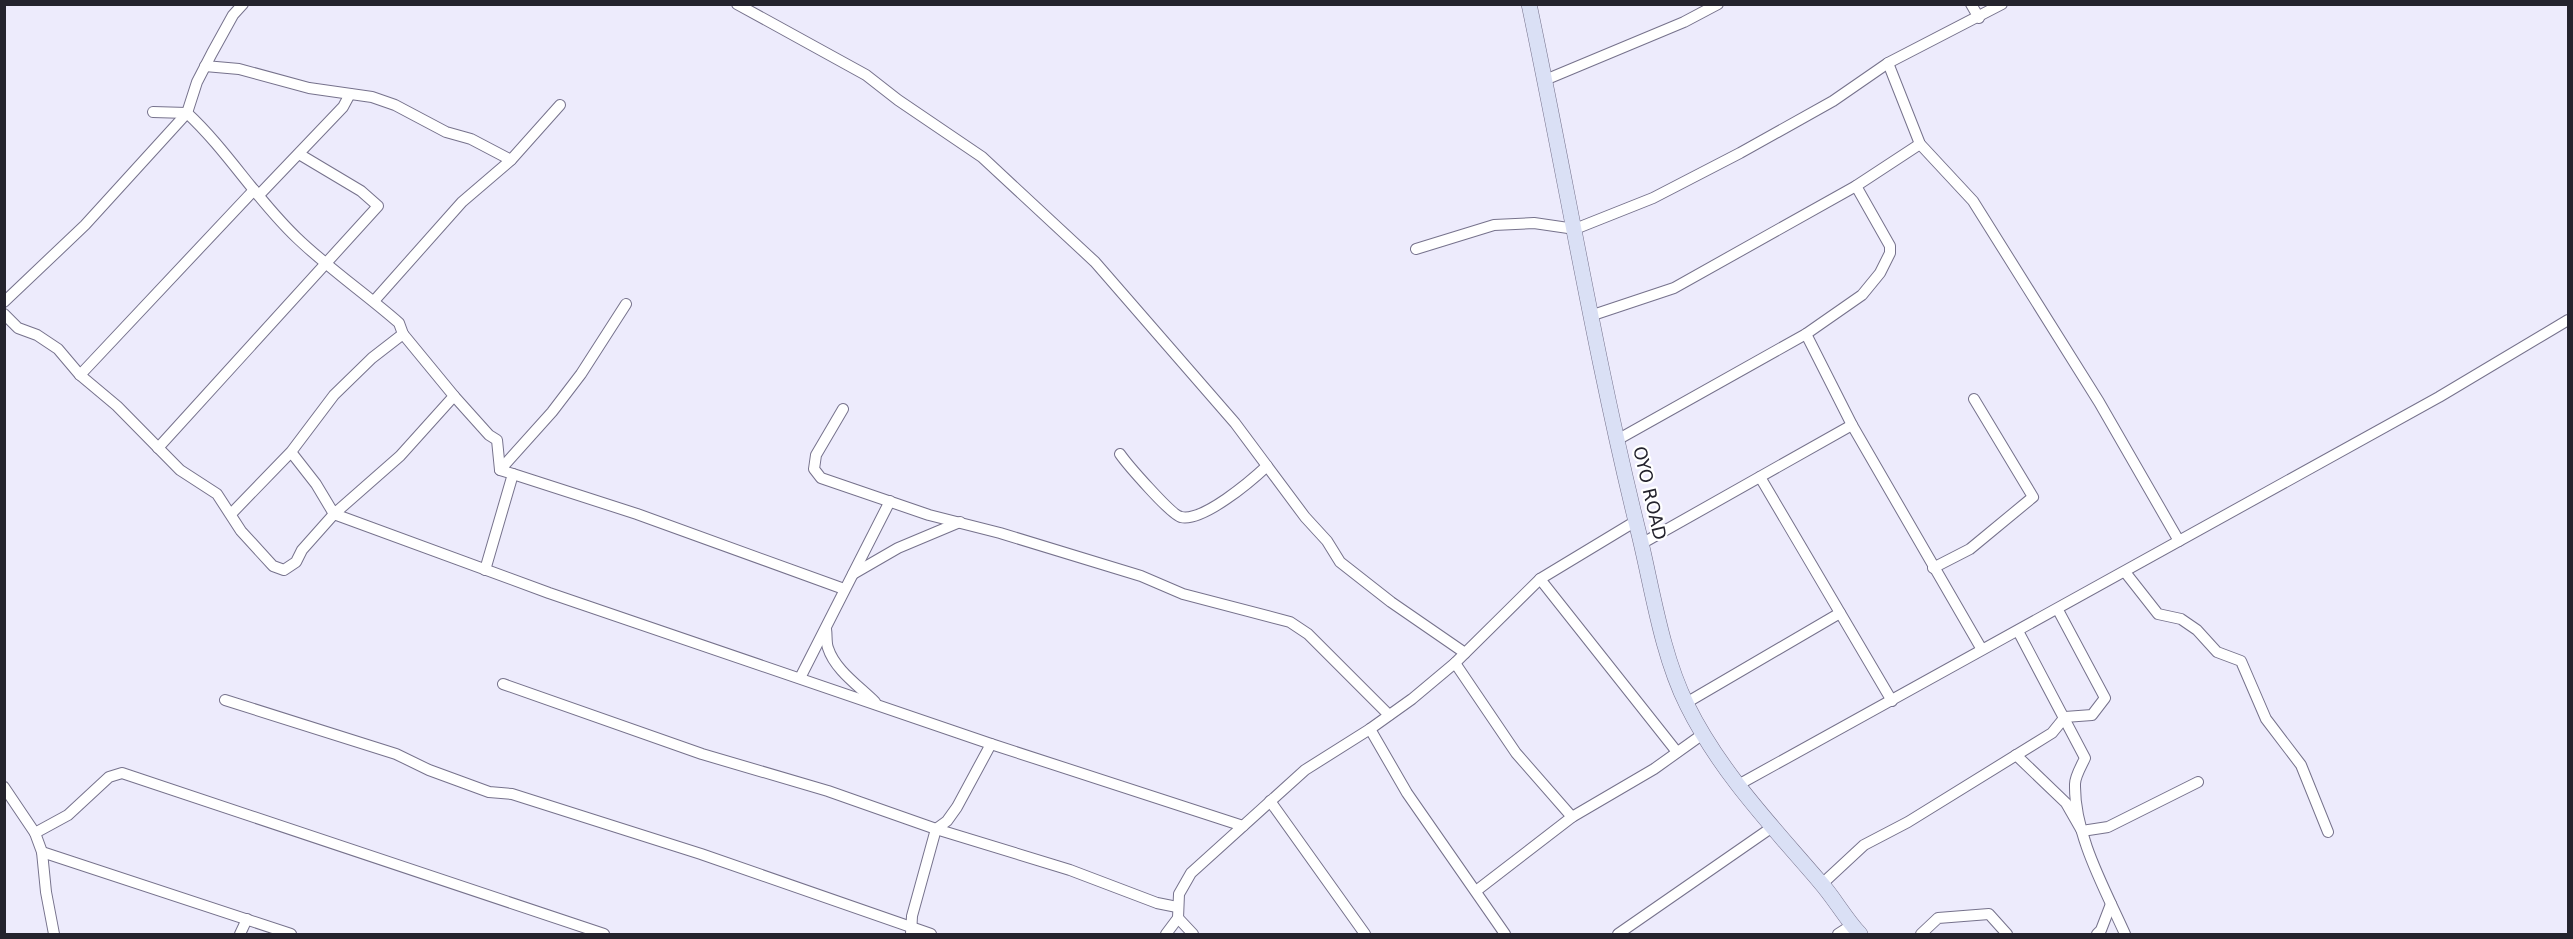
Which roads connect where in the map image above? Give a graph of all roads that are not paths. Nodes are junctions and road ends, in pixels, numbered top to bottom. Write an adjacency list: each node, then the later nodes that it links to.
1 (243, 4): 9 (street)
2 (737, 4): 40 (street)
3 (1529, 4): 10 (street, OYO ROAD)
4 (1718, 4): 10 (street)
5 (1971, 4): 7 (street)
6 (2002, 4): 7 (street)
7 (1979, 18): 8 (street)
8 (1888, 63): 15 (street); 20 (street)
9 (205, 66): 11 (street); 14 (street)
10 (1545, 80): 20 (street, OYO ROAD)
11 (350, 94): 16 (street); 17 (street)
12 (560, 105): 17 (street)
13 (153, 112): 14 (street)
14 (187, 112): 19 (street); 24 (street)
15 (1920, 144): 18 (street); 49 (street)
16 (299, 154): 19 (street); 22 (street)
17 (511, 160): 23 (street)
18 (1856, 186): 27 (street); 30 (street)
19 (257, 193): 22 (street); 31 (street)
20 (1575, 229): 21 (street); 27 (street, OYO ROAD)
21 (1416, 249)
22 (328, 264): 23 (street); 37 (street)
23 (374, 301): 29 (street)
24 (4, 302)
25 (626, 304): 41 (street)
26 (4, 314): 31 (street)
27 (1593, 315): 36 (street, OYO ROAD)
28 (2568, 320): 49 (street)
29 (404, 334): 32 (street); 38 (street)
30 (1806, 334): 35 (street); 36 (street)
31 (80, 375): 37 (street)
32 (454, 396): 41 (street); 46 (street)
33 (1974, 399): 51 (street)
34 (843, 409): 44 (street)
35 (1852, 425): 43 (street); 51 (street)
36 (1617, 440): 47 (street, OYO ROAD)
37 (158, 448): 45 (street)
38 (291, 452): 45 (street); 46 (street)
39 (1120, 454): 40 (street)
40 (1267, 466): 62 (street)
41 (500, 470): 42 (street)
42 (513, 474): 52 (street); 56 (street)
43 (1760, 477): 50 (street); 58 (street)
44 (890, 501): 48 (street); 54 (street)
45 (231, 514): 46 (street)
46 (334, 514): 52 (street)
47 (1636, 521): 50 (street, OYO ROAD); 55 (street)
48 (961, 522): 54 (street); 70 (street)
49 (2179, 541): 53 (street)
50 (1641, 544): 68 (street, OYO ROAD)
51 (1933, 568): 61 (street)
52 (485, 570): 64 (street)
53 (2125, 572): 57 (street); 86 (street)
54 (853, 574): 56 (street)
55 (1540, 579): 62 (street); 75 (street)
56 (844, 589): 59 (street)
57 (2058, 609): 60 (street); 71 (street)
58 (1840, 613): 67 (street); 68 (street)
59 (826, 629): 64 (street); 69 (street)
60 (2018, 631): 61 (street); 71 (street)
61 (1982, 650): 67 (street)
62 (1465, 653): 63 (street)
63 (1455, 663): 70 (street); 81 (street)
64 (800, 678): 69 (street)
65 (503, 684): 84 (street)
66 (225, 700): 96 (street)
67 (1892, 701): 78 (street)
68 (1686, 703): 73 (street, OYO ROAD)
69 (877, 704): 74 (street)
70 (1389, 715): 72 (street)
71 (2065, 717): 76 (street); 85 (street)
72 (1370, 729): 80 (street); 90 (street)
73 (1703, 734): 75 (street); 78 (street, OYO ROAD)
74 (991, 744): 82 (street); 84 (street)
75 (1677, 752): 81 (street)
76 (2016, 755): 85 (street); 89 (street)
77 (2198, 782): 85 (street)
78 (1738, 785): 83 (street, OYO ROAD)
79 (4, 787): 87 (street)
80 (1270, 801): 82 (street); 104 (street)
81 (1572, 817): 90 (street)
82 (1243, 826): 92 (street)
83 (1771, 828): 89 (street, OYO ROAD); 94 (street)
84 (936, 829): 92 (street); 96 (street)
85 (2082, 831): 91 (street)
86 (2328, 832)
87 (35, 833): 88 (street); 100 (street)
88 (42, 852): 93 (street); 97 (street)
89 (1822, 884): 95 (street, OYO ROAD)
90 (1476, 891): 105 (street)
91 (2111, 904): 110 (street); 111 (street)
92 (1177, 912): 102 (street); 103 (street)
93 (247, 919): 98 (street); 99 (street)
94 (1634, 930): 106 (street)
95 (1856, 930): 107 (street)
96 (911, 931): 101 (street)
97 (54, 934)
98 (240, 934)
99 (291, 934)
100 (604, 934)
101 (931, 934)
102 (1166, 934)
103 (1193, 934)
104 (1365, 934)
105 (1505, 934)
106 (1618, 934)
107 (1838, 934)
108 (1921, 934): 109 (street)
109 (2007, 934)
110 (2097, 934)
111 (2125, 934)

